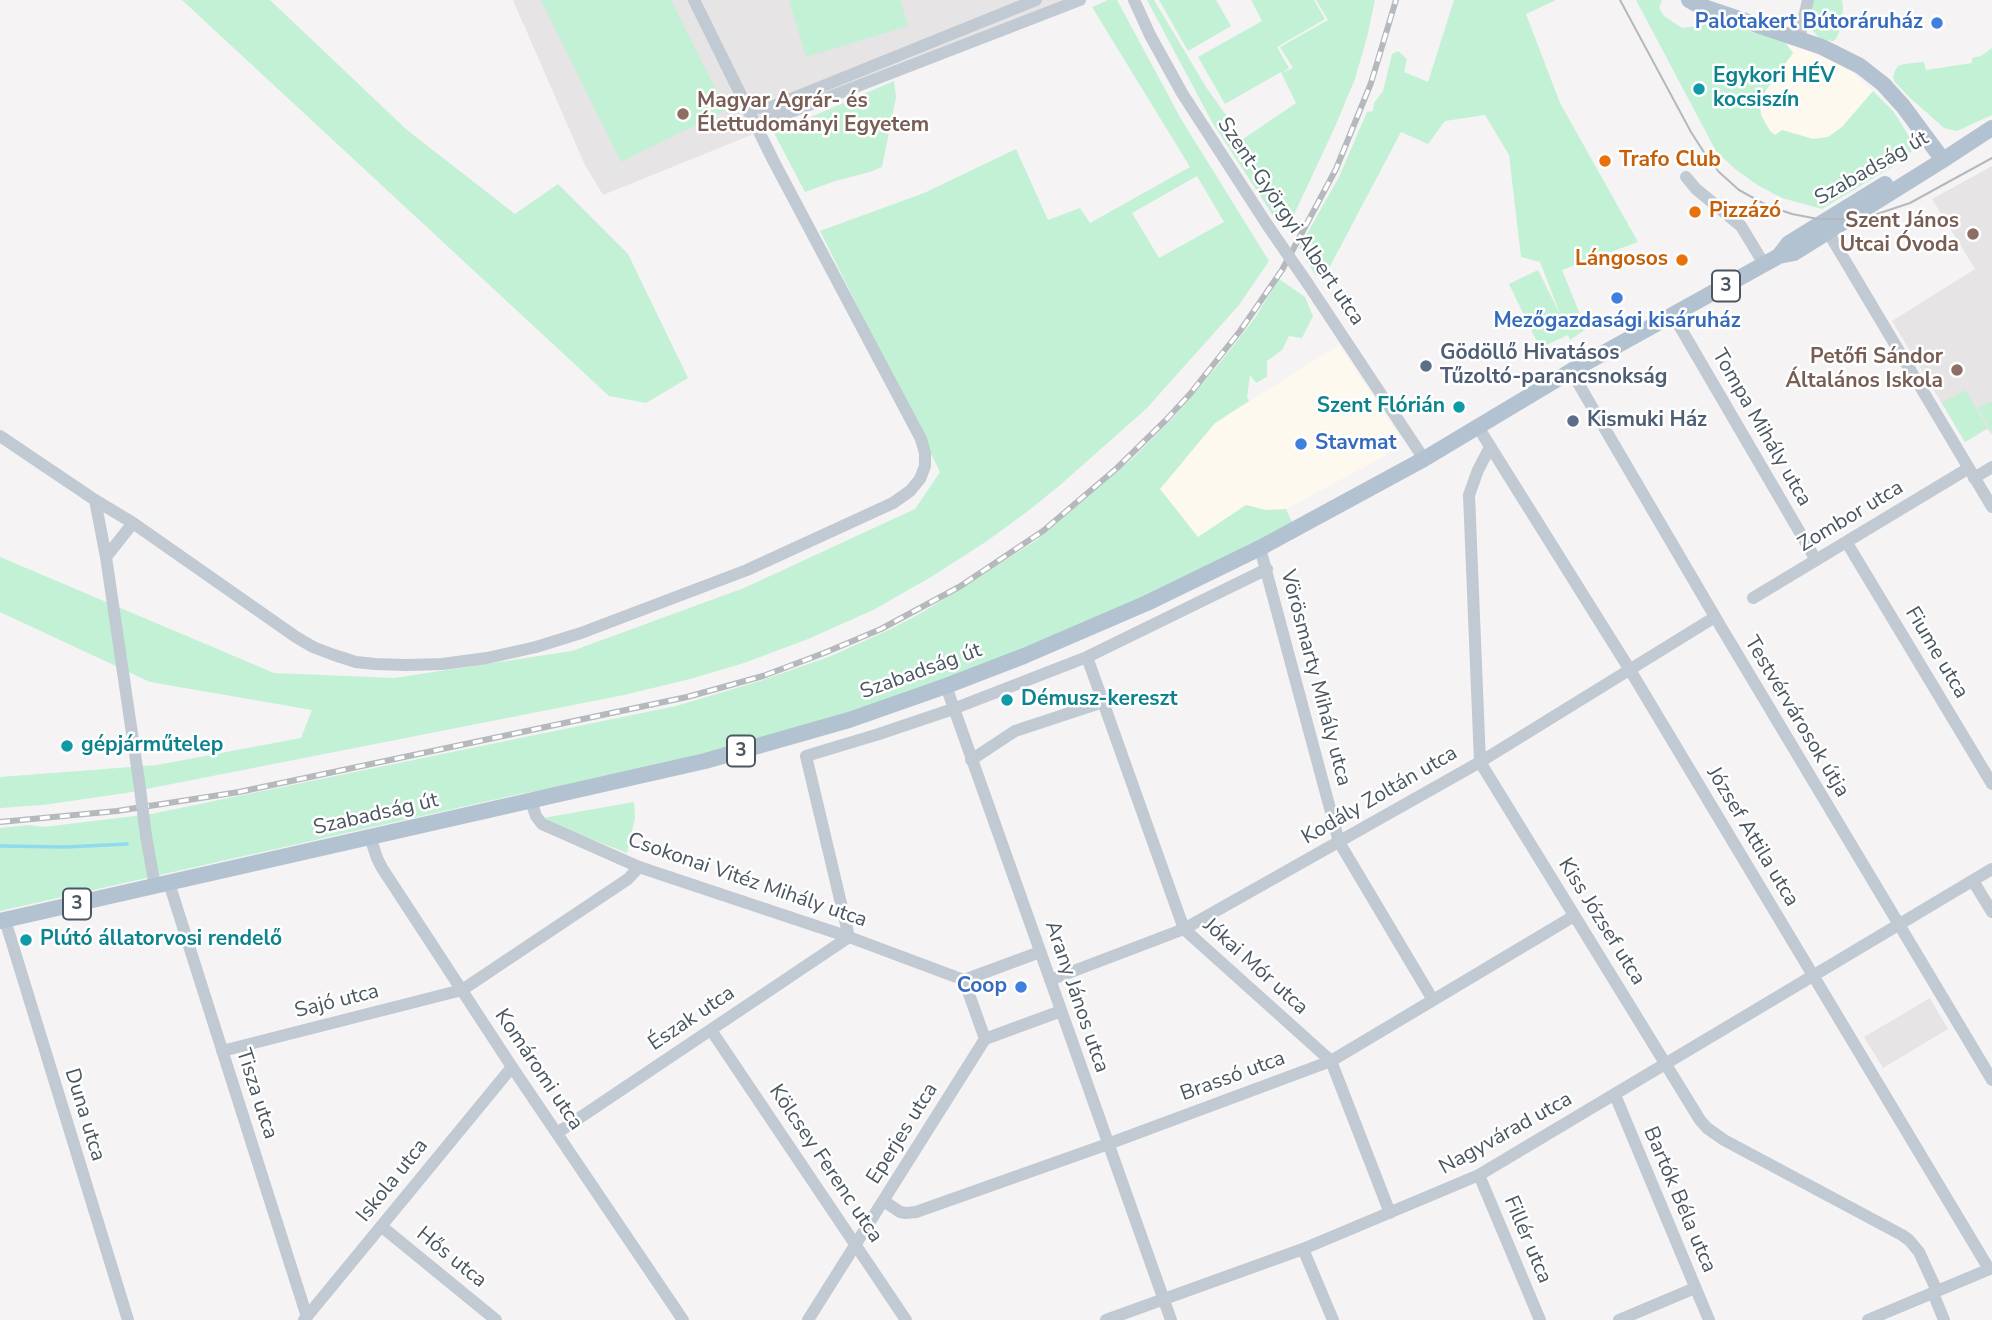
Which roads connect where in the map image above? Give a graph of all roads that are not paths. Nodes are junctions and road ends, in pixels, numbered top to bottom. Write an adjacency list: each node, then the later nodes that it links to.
1 (694, 0): 9 (street)
2 (1036, 0): 8 (street)
3 (1079, 0): 8 (street)
4 (1134, 0): 21 (street, Szent-Györgyi Albert utca, bridge)
5 (1689, 0): 7 (main road)
6 (1808, 0): 7 (street)
7 (1799, 38): 12 (main road)
8 (901, 63): 9 (street); 10 (street)
9 (746, 105): 10 (street)
10 (757, 125): 26 (street)
11 (1992, 127): 12 (main road, Szabadság út / 3)
12 (1941, 157): 14 (main road, Szabadság út / 3); 15 (main road, Szabadság út / 3)
13 (1686, 177): 15 (street)
14 (1828, 232): 15 (main road, Szabadság út / 3); 23 (street)
15 (1771, 260): 16 (main road, Szabadság út / 3)
16 (1673, 315): 17 (main road, Szabadság út / 3); 30 (street, Tompa Mihály utca)
17 (1571, 371): 18 (main road, Szabadság út / 3); 33 (street, Testvérvárosok útja)
18 (1478, 427): 20 (street, József Attila utca); 21 (main road, Szabadság út / 3)
19 (0, 436): 24 (street)
20 (1490, 447): 35 (street, József Attila utca); 40 (street, Kiss József utca)
21 (1424, 458): 28 (main road, Szabadság út / 3)
22 (1992, 467): 23 (street, Zombor utca)
23 (1972, 473): 25 (street); 27 (street, Zombor utca)
24 (95, 500): 26 (street); 29 (street, Tisza utca)
25 (1992, 507)
26 (133, 523): 29 (street)
27 (1847, 543): 30 (street, Zombor utca); 41 (street, Fiume utca)
28 (1260, 548): 31 (street, Vörösmarty Mihály utca); 36 (main road, Szabadság út / 3)
29 (106, 557): 48 (street, Tisza utca, bridge)
30 (1816, 560): 32 (street, Zombor utca)
31 (1267, 569): 34 (street, Szabadság út); 44 (street, Vörösmarty Mihály utca)
32 (1753, 598)
33 (1715, 617): 35 (street, Kodály Zoltán utca); 52 (street, Testvérvárosok útja)
34 (1087, 657): 37 (street, Jókai Mór utca); 38 (street, Szabadság út)
35 (1630, 670): 40 (street, Kodály Zoltán utca); 56 (street, József Attila utca)
36 (946, 686): 38 (street, Arany János utca); 42 (main road, Szabadság út / 3)
37 (1103, 702): 39 (street); 53 (street, Jókai Mór utca)
38 (953, 709): 39 (street, Arany János utca); 54 (street, Szabadság út)
39 (971, 760): 55 (street, Arany János utca)
40 (1480, 762): 44 (street, Kodály Zoltán utca); 50 (street, Kiss József utca)
41 (1992, 784)
42 (531, 801): 43 (main road, Szabadság út / 3); 45 (street, Csokonai Vitéz Mihály utca)
43 (370, 837): 48 (main road, Szabadság út / 3); 59 (street, Komáromi utca)
44 (1339, 842): 53 (street, Kodály Zoltán utca); 60 (street, Vörösmarty Mihály utca)
45 (639, 867): 54 (street, Csokonai Vitéz Mihály utca); 59 (street, Sajó utca)
46 (1992, 869): 47 (street, Nagyvárad utca)
47 (1973, 881): 49 (street); 52 (street, Nagyvárad utca)
48 (162, 885): 51 (main road, Szabadság út / 3); 64 (street, Tisza utca)
49 (1992, 912)
50 (1574, 916): 60 (street, Brassó utca); 66 (street, Kiss József utca)
51 (3, 921): 83 (street, Duna utca)
52 (1898, 925): 56 (street, Nagyvárad utca); 68 (street, Testvérvárosok útja)
53 (1184, 929): 58 (street, Kodály Zoltán utca); 65 (street, Jókai Mór utca)
54 (849, 937): 57 (street, Csokonai Vitéz Mihály utca); 62 (street, Észak utca)
55 (1040, 952): 57 (street); 58 (street, Arany János utca)
56 (1814, 975): 66 (street, Nagyvárad utca); 78 (street, József Attila utca)
57 (964, 980): 63 (street)
58 (1050, 980): 61 (street, Arany János utca)
59 (462, 990): 64 (street, Sajó utca); 67 (street, Komáromi utca)
60 (1433, 1000): 65 (street, Brassó utca)
61 (1061, 1011): 63 (street); 71 (street, Arany János utca)
62 (711, 1030): 70 (street, Észak utca); 76 (street, Kölcsey Ferenc utca)
63 (985, 1039): 73 (street, Eperjes utca)
64 (222, 1051): 82 (street, Tisza utca)
65 (1331, 1061): 71 (street, Brassó utca); 74 (street, Jókai Mór utca)
66 (1666, 1065): 69 (street, Nagyvárad utca); 80 (street, Kiss József utca)
67 (512, 1067): 70 (street, Komáromi utca); 75 (street, Iskola utca)
68 (1992, 1080)
69 (1615, 1095): 72 (street, Nagyvárad utca); 79 (street, Bartók Béla utca)
70 (557, 1133): 85 (street, Komáromi utca)
71 (1108, 1144): 73 (street, Brassó utca); 81 (street, Arany János utca)
72 (1479, 1175): 74 (street, Nagyvárad utca); 91 (street, Fillér utca)
73 (884, 1201): 76 (street, Eperjes utca)
74 (1390, 1213): 77 (street, Nagyvárad utca)
75 (381, 1226): 82 (street, Iskola utca); 84 (street, Hős utca)
76 (855, 1244): 86 (street, Eperjes utca); 87 (street, Kölcsey Ferenc utca)
77 (1303, 1250): 81 (street, Nagyvárad utca); 90 (street)
78 (1991, 1268): 80 (street)
79 (1695, 1288): 92 (street); 93 (street, Bartók Béla utca)
80 (1935, 1292): 94 (street); 95 (street, Kiss József utca)
81 (1164, 1300): 88 (street, Nagyvárad utca); 89 (street, Arany János utca)
82 (305, 1318)
83 (128, 1320)
84 (496, 1320)
85 (683, 1320)
86 (808, 1320)
87 (906, 1320)
88 (1106, 1320)
89 (1171, 1320)
90 (1333, 1320)
91 (1540, 1320)
92 (1619, 1320)
93 (1709, 1320)
94 (1868, 1320)
95 (1944, 1320)

